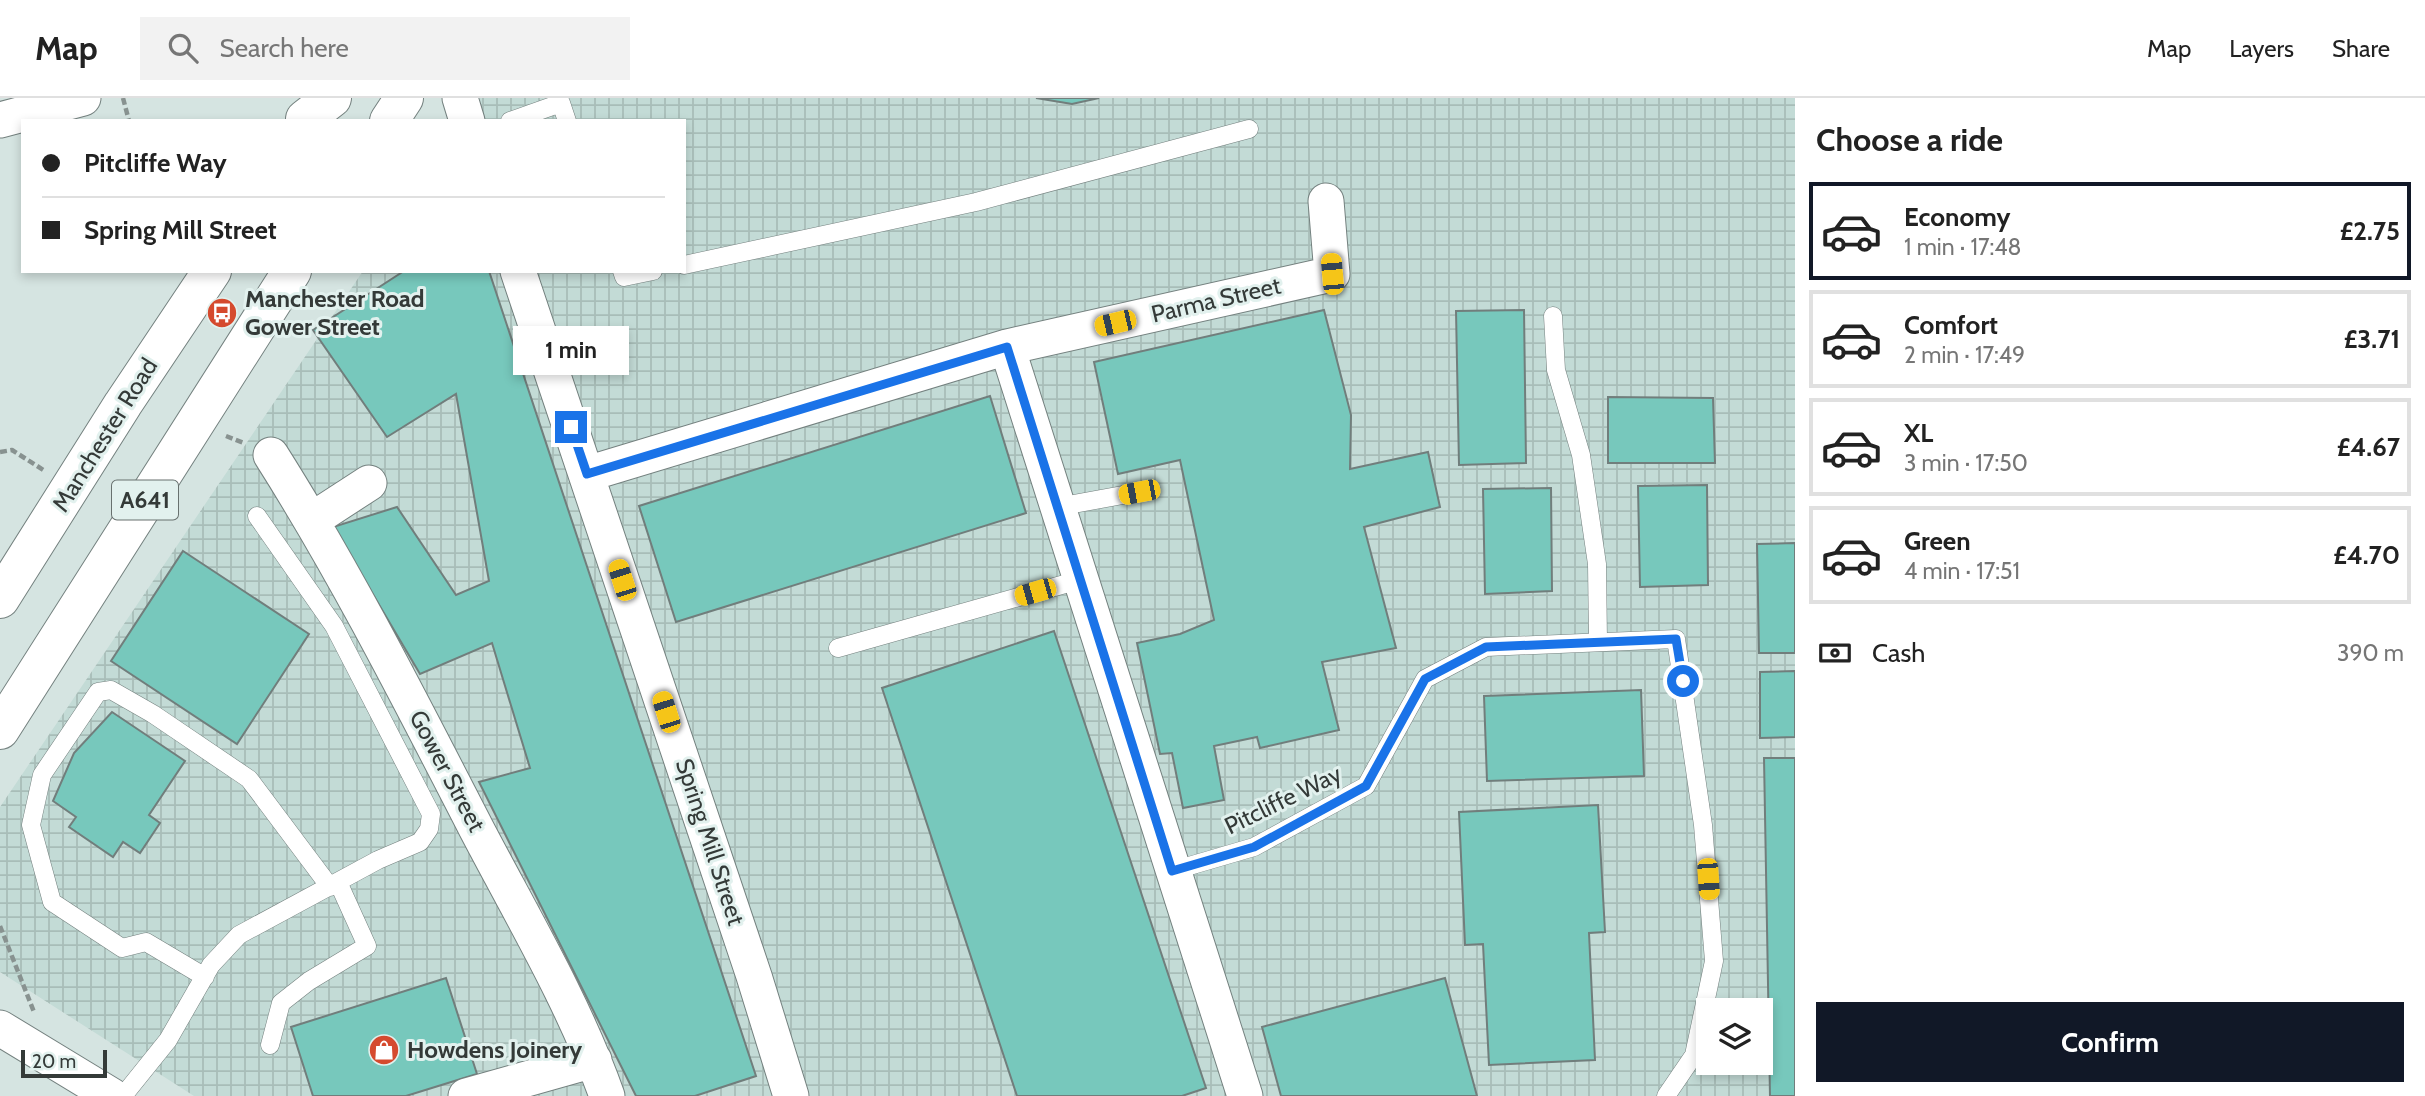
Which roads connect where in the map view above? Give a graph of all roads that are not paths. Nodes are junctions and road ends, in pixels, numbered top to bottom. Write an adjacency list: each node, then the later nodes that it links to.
1 (83, 98): 6 (street)
2 (460, 98): 3 (street)
3 (466, 119)
4 (516, 119): 5 (lane)
5 (566, 119)
6 (0, 120)
7 (1250, 130): 9 (lane)
8 (1326, 201): 16 (street, Parma Street)
9 (686, 265)
10 (211, 273): 25 (main road, Manchester Road / A641)
11 (291, 273): 28 (main road, A641)
12 (519, 273): 18 (street, Spring Mill Street)
13 (623, 273): 14 (lane)
14 (643, 273)
15 (1553, 316): 26 (lane)
16 (1007, 347): 18 (street, Parma Street); 21 (street)
17 (271, 455): 23 (street, Gower Street)
18 (587, 474): 35 (street, Spring Mill Street)
19 (369, 483): 23 (street)
20 (1139, 492): 21 (lane)
21 (1057, 507): 24 (street)
22 (257, 516): 30 (lane)
23 (312, 520): 34 (street, Gower Street)
24 (1080, 580): 27 (lane); 29 (street)
25 (0, 599)
26 (1598, 642): 29 (lane, Pitcliffe Way); 41 (lane, Pitcliffe Way)
27 (838, 648)
28 (0, 730)
29 (1172, 871): 40 (street)
30 (334, 884): 31 (lane); 31 (lane); 33 (lane)
31 (205, 977): 37 (lane)
32 (0, 1028): 36 (street)
33 (270, 1045)
34 (594, 1060): 38 (street); 39 (street, Gower Street)
35 (782, 1094)
36 (112, 1096)
37 (123, 1096)
38 (466, 1096)
39 (607, 1096)
40 (1245, 1096)
41 (1666, 1096)

